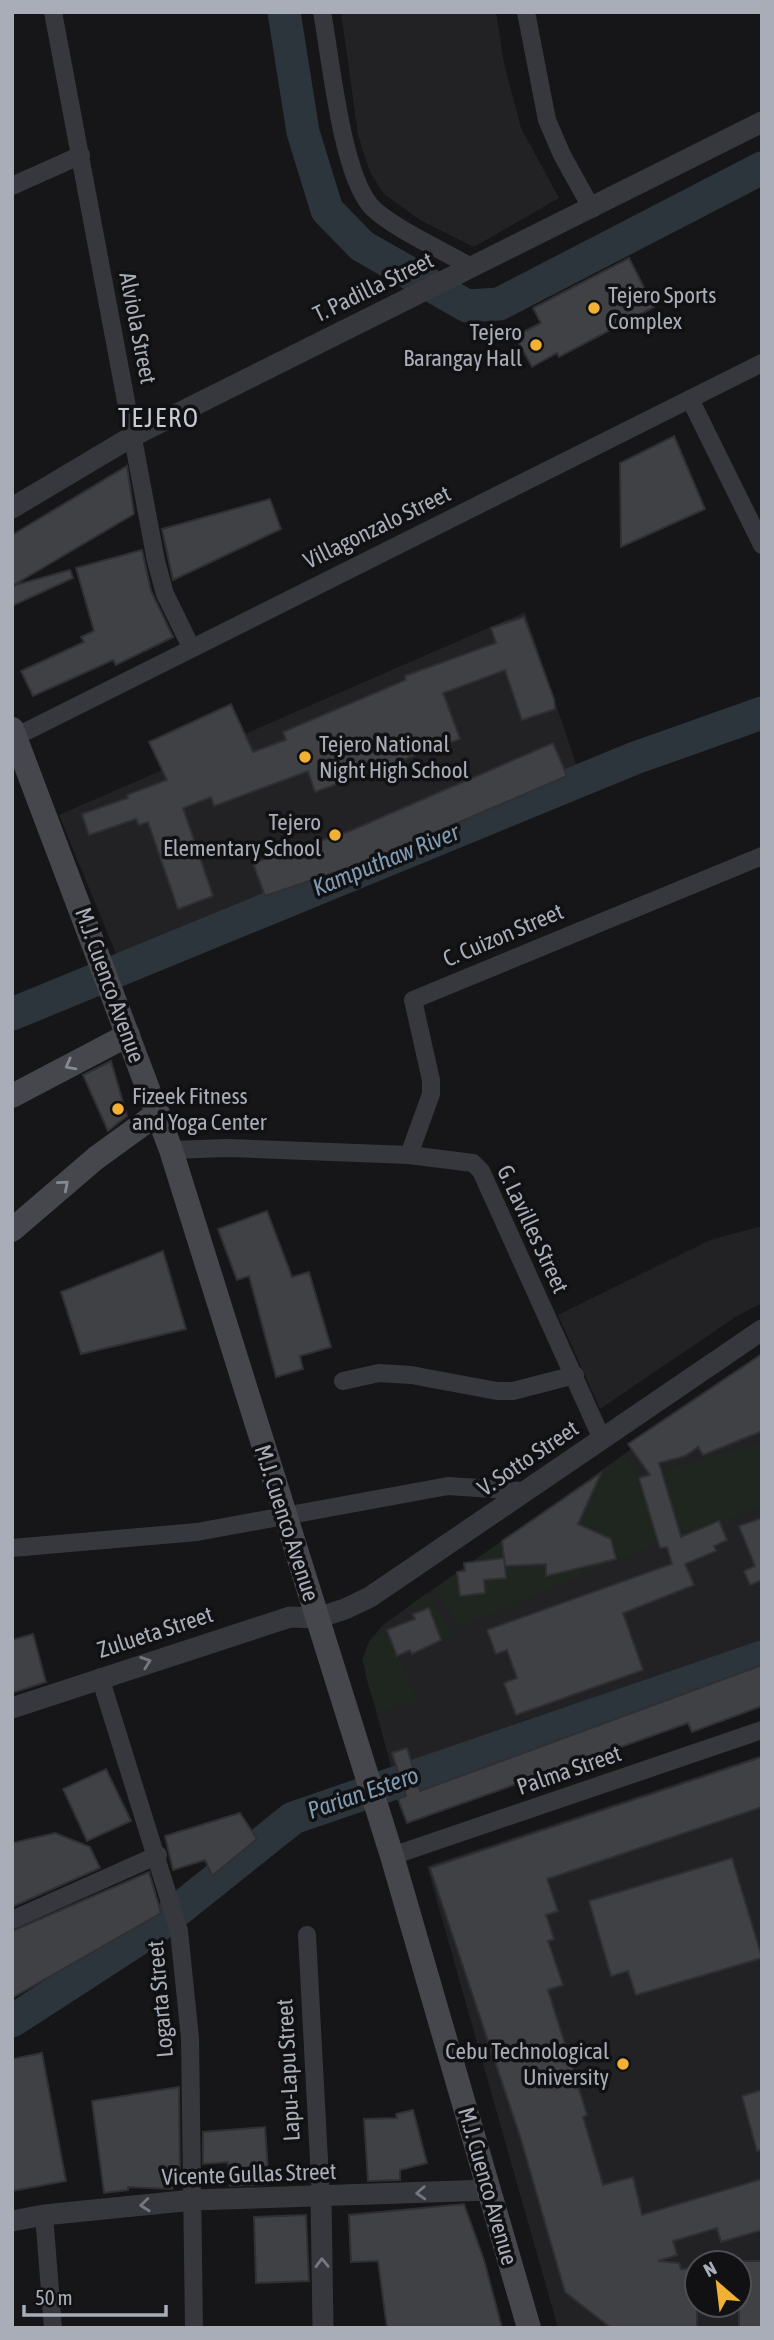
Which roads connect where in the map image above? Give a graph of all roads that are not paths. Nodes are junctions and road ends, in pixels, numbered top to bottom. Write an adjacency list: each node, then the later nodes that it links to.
1 (53, 12): 5 (street, Alviola Street)
2 (322, 12): 8 (street)
3 (526, 12): 7 (street)
4 (762, 122): 7 (street, T. Padilla Street)
5 (81, 155): 6 (street); 11 (street, Alviola Street)
6 (12, 186)
7 (592, 209): 8 (street, T. Padilla Street)
8 (471, 267): 11 (street, T. Padilla Street)
9 (762, 363): 10 (street, Villagonzalo Street)
10 (690, 399): 13 (street); 14 (street, Villagonzalo Street)
11 (133, 436): 12 (street, T. Padilla Street); 14 (street, Alviola Street)
12 (12, 508)
13 (762, 545)
14 (191, 647): 15 (street, Villagonzalo Street)
15 (14, 733): 17 (main road, M.J. Cuenco Avenue)
16 (762, 856): 21 (street, C. Cuizon Street)
17 (128, 1035): 18 (main road, one-way to 18); 19 (main road, M.J. Cuenco Avenue)
18 (12, 1096)
19 (158, 1113): 20 (main road, M.J. Cuenco Avenue); 22 (main road, one-way to 19)
20 (171, 1150): 21 (street, G. Lavilles Street); 28 (main road, M.J. Cuenco Avenue)
21 (409, 1155): 24 (street, G. Lavilles Street)
22 (12, 1230)
23 (762, 1329): 26 (street, V. Sotto Street)
24 (575, 1375): 25 (street); 26 (street, G. Lavilles Street)
25 (343, 1381)
26 (602, 1439): 27 (street, V. Sotto Street)
27 (523, 1491): 28 (street); 30 (street, V. Sotto Street)
28 (284, 1517): 29 (street); 30 (main road, M.J. Cuenco Avenue)
29 (12, 1548)
30 (317, 1618): 31 (street, Zulueta Street, one-way to 30); 35 (main road, M.J. Cuenco Avenue)
31 (100, 1677): 32 (street, Zulueta Street); 34 (street, Logarta Street)
32 (12, 1708)
33 (762, 1730): 35 (street, Palma Street)
34 (158, 1856): 36 (street); 40 (street, Logarta Street)
35 (392, 1856): 38 (main road, M.J. Cuenco Avenue)
36 (12, 1920)
37 (307, 1935): 39 (street, Lapu-Lapu Street)
38 (489, 2190): 39 (street, Vicente Gullas Street, one-way to 39); 46 (main road, M.J. Cuenco Avenue)
39 (321, 2198): 40 (street, Vicente Gullas Street); 45 (street, Lapu-Lapu Street, one-way to 39)
40 (194, 2200): 41 (street, Vicente Gullas Street, one-way to 41); 44 (street, Logarta Street)
41 (44, 2214): 42 (street, Vicente Gullas Street); 43 (street)
42 (12, 2221)
43 (53, 2328)
44 (194, 2328)
45 (323, 2328)
46 (529, 2328)

